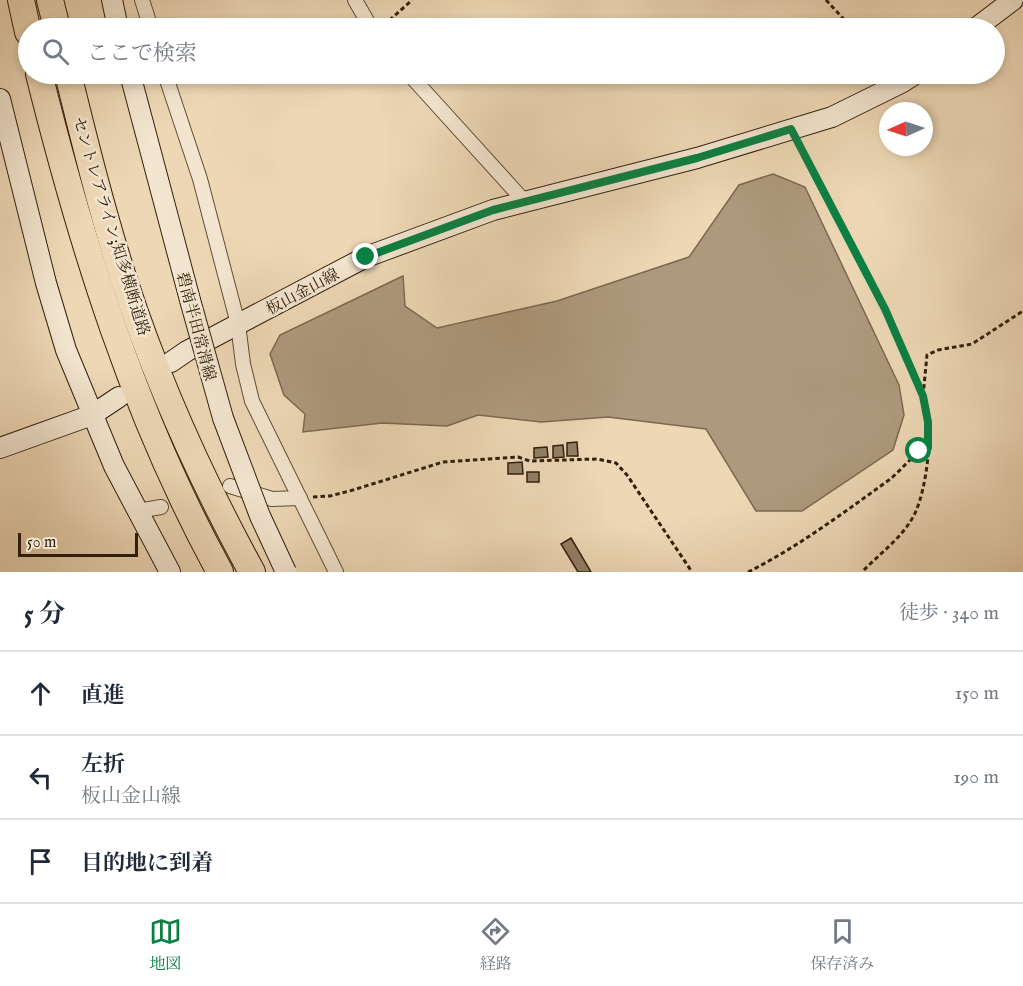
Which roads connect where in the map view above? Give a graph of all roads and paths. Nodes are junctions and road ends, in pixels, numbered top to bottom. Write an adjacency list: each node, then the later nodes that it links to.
1 (21, 0): 9 (highway)
2 (50, 0): 10 (highway)
3 (112, 0): 11 (main road)
4 (142, 0): 12 (street)
5 (355, 0): 13 (street)
6 (412, 0): 14 (path)
7 (826, 0): 15 (path)
8 (1013, 0): 16 (main road)
9 (25, 18)
10 (54, 18)
11 (116, 18)
12 (148, 18)
13 (365, 18)
14 (392, 18)
15 (843, 18)
16 (989, 18)
17 (42, 84): 39 (highway, セントレアライン;知多横断道路)
18 (71, 84): 40 (highway, セントレアライン;知多横断道路)
19 (132, 84): 41 (main road, 碧南半田常滑線, bridge)
20 (168, 84): 27 (street)
21 (418, 84): 25 (street)
22 (900, 84): 24 (main road, 板山金山線)
23 (0, 99): 31 (main road)
24 (791, 129): 25 (main road, 板山金山線); 29 (path)
25 (525, 202): 27 (main road, 板山金山線)
26 (1023, 311): 29 (path)
27 (238, 324): 28 (main road, 板山金山線); 35 (street)
28 (171, 362)
29 (923, 396): 33 (path)
30 (119, 397): 31 (main road)
31 (92, 415): 32 (main road); 37 (main road)
32 (0, 448)
33 (928, 448): 44 (path); 45 (path)
34 (230, 486): 35 (street)
35 (300, 498): 42 (street); 43 (path)
36 (161, 507): 37 (street)
37 (138, 512): 38 (main road)
38 (170, 572)
39 (220, 572)
40 (252, 572)
41 (286, 572)
42 (336, 572)
43 (692, 572)
44 (748, 572)
45 (862, 572)

